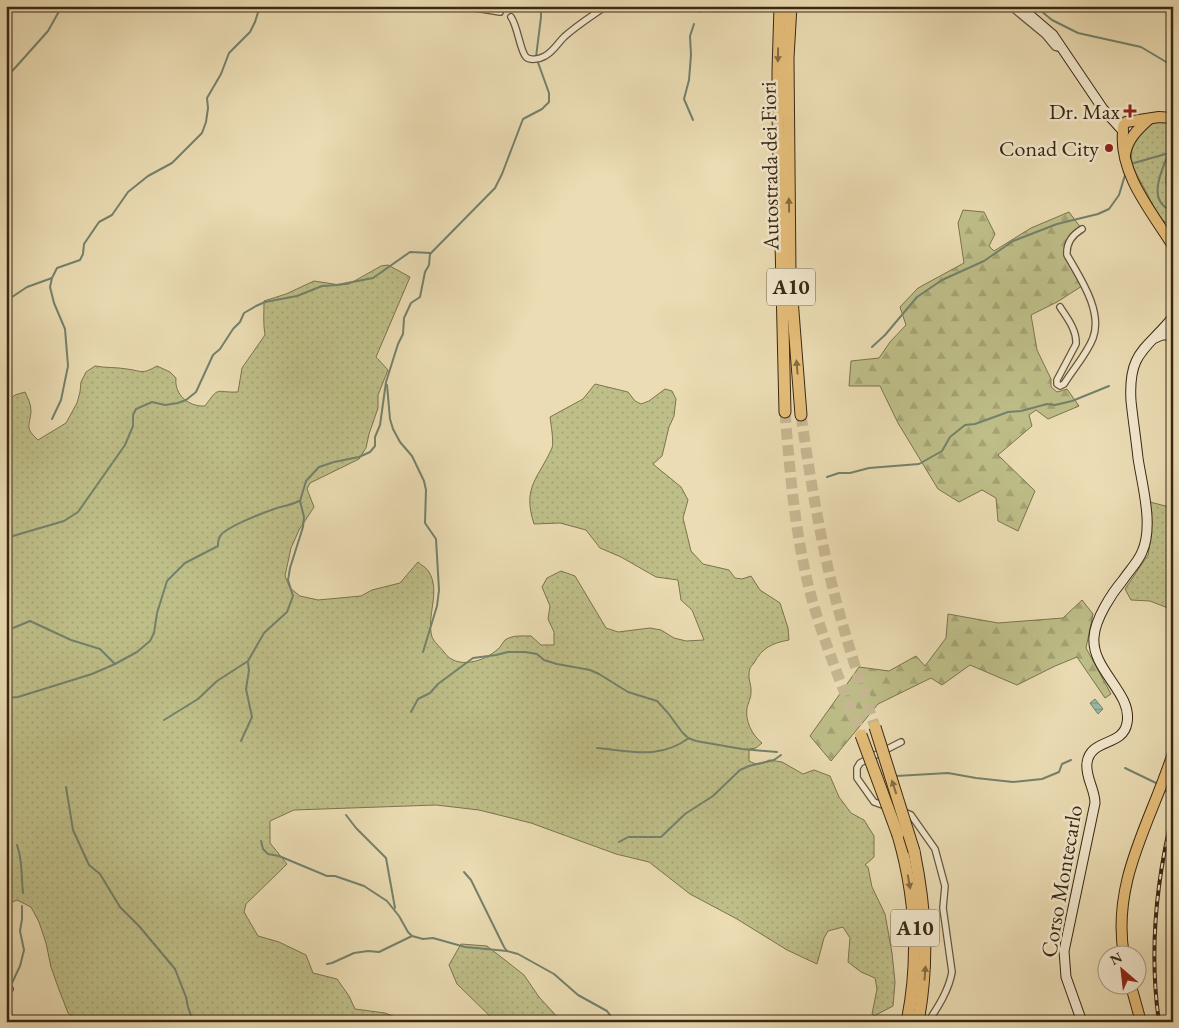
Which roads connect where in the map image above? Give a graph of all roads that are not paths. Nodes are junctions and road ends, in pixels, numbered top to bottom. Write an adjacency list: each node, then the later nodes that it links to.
1 (463, 6): 7 (street)
2 (606, 6): 8 (street)
3 (780, 6): 12 (highway, Autostrada dei Fiori / A10, one-way to 12)
4 (791, 6): 12 (highway, Autostrada dei Fiori / A10)
5 (1010, 6): 9 (street)
6 (1019, 6): 9 (main road)
7 (500, 12)
8 (511, 17)
9 (1062, 47): 11 (main road)
10 (1172, 118): 11 (main road)
11 (1126, 128): 14 (main road)
12 (784, 158): 20 (highway, Autostrada dei Fiori / A10); 21 (highway, Autostrada dei Fiori / A10, one-way to 12)
13 (1082, 229): 15 (street)
14 (1173, 246)
15 (1060, 307)
16 (1173, 318): 17 (main road); 19 (main road, Corso Montecarlo)
17 (1173, 326)
18 (1173, 336): 19 (main road)
19 (1150, 340): 33 (main road, Corso Montecarlo)
20 (785, 412)
21 (801, 416)
22 (875, 727): 31 (highway, A10, one-way to 22, bridge)
23 (861, 735): 30 (highway, A10, one-way to 30, bridge)
24 (901, 742): 32 (street)
25 (1173, 753): 26 (main road)
26 (1123, 946)
27 (6, 984): 28 (street)
28 (6, 993)
29 (1134, 996): 34 (main road)
30 (907, 1022)
31 (918, 1022)
32 (928, 1022)
33 (1082, 1022)
34 (1141, 1022)

